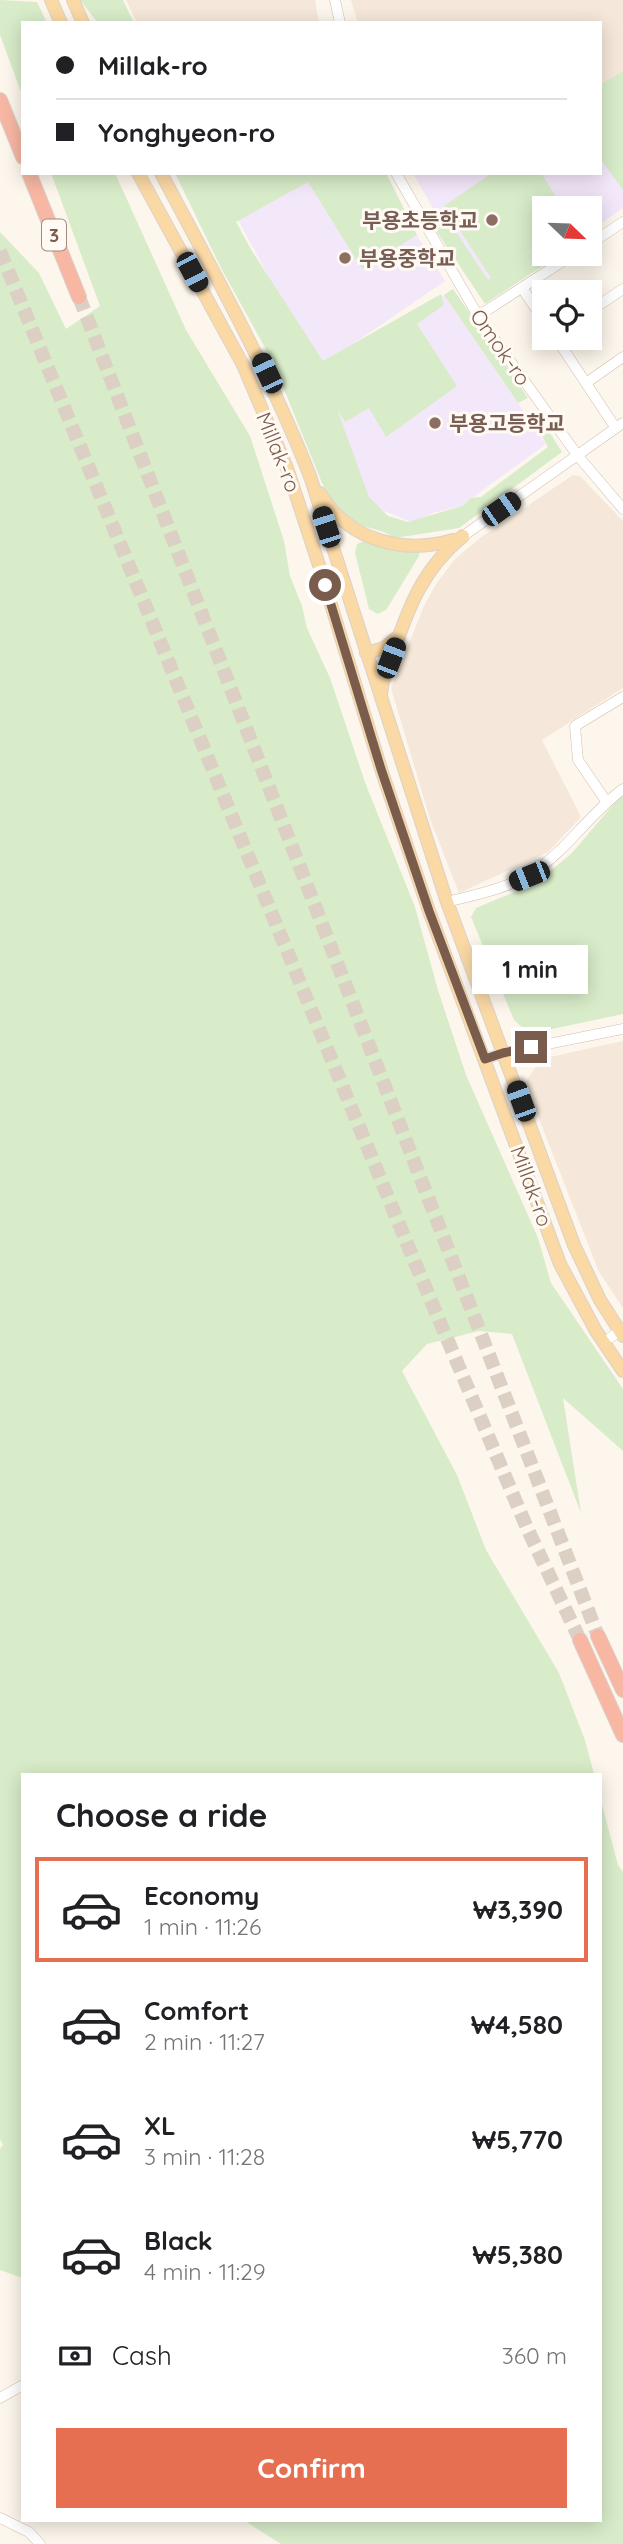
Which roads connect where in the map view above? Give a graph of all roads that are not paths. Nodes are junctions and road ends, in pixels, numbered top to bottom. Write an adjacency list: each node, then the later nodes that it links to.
1 (51, 0): 4 (main road)
2 (73, 0): 5 (main road)
3 (335, 0): 6 (street)
4 (60, 21)
5 (82, 21)
6 (340, 21)
7 (0, 100): 8 (highway)
8 (21, 152)
9 (30, 175): 18 (highway, 3)
10 (139, 175): 39 (main road, Millak-ro)
11 (162, 175): 27 (main road, Millak-ro)
12 (397, 175): 21 (street, Omok-ro)
13 (623, 222): 14 (street)
14 (602, 236)
15 (556, 266): 16 (street)
16 (522, 288): 19 (street); 21 (street)
17 (623, 289): 20 (street)
18 (79, 297)
19 (532, 303)
20 (602, 303)
21 (478, 316): 26 (street, Omok-ro)
22 (564, 350): 24 (street)
23 (623, 357): 24 (street)
24 (586, 383): 25 (street)
25 (619, 425): 26 (street)
26 (578, 456): 28 (street, Omok-ro); 29 (street)
27 (310, 476): 29 (main road); 31 (main road, Millak-ro)
28 (623, 509)
29 (463, 536): 30 (main road)
30 (400, 635): 31 (main road); 33 (main road)
31 (366, 653): 33 (main road, Millak-ro)
32 (623, 697): 35 (street)
33 (381, 703): 36 (main road, Millak-ro)
34 (623, 789): 35 (street)
35 (606, 801): 36 (street)
36 (447, 902): 38 (main road, Millak-ro)
37 (623, 1029): 38 (street)
38 (503, 1053): 39 (street); 41 (main road, Millak-ro)
39 (485, 1059): 42 (main road, Millak-ro)
40 (623, 1329): 41 (street)
41 (617, 1336)
42 (623, 1371)
43 (598, 1636): 45 (highway)
44 (580, 1640): 46 (highway)
45 (623, 1690)
46 (623, 1735)
47 (21, 2386): 48 (street)
48 (0, 2398)
49 (0, 2518): 50 (street)
50 (19, 2521): 51 (street)
51 (40, 2544)

